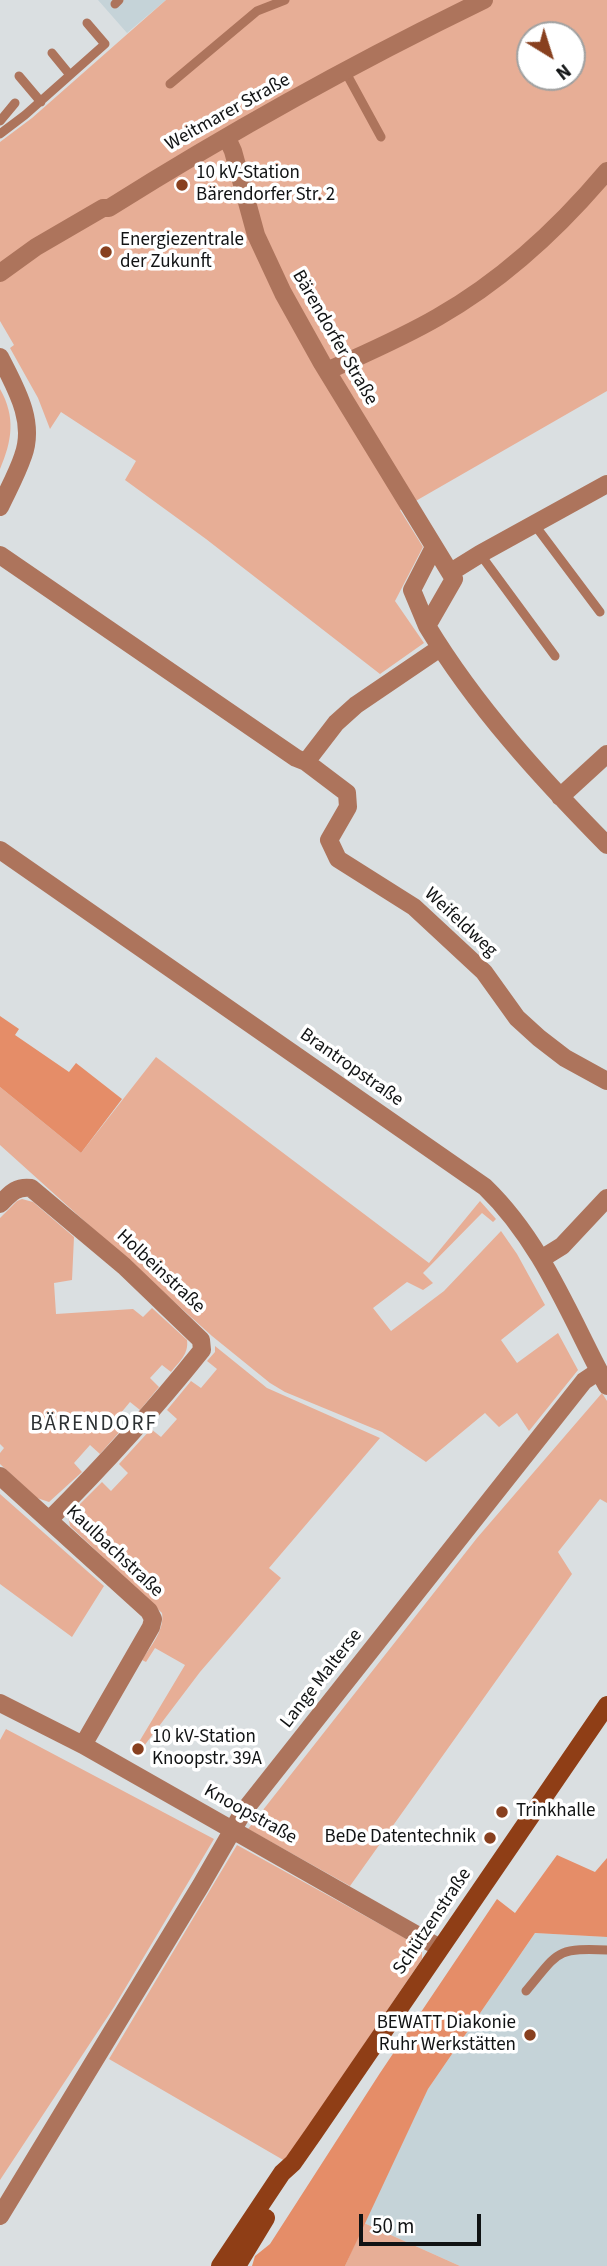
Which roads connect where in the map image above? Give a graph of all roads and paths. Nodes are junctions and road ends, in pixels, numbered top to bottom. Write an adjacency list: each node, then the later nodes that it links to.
1 (285, 0): 8 (lane)
2 (484, 0): 5 (street, Weitmarer Straße)
3 (87, 23): 6 (lane)
4 (52, 53): 6 (lane)
5 (345, 71): 13 (lane); 14 (street, Weitmarer Straße)
6 (71, 75): 9 (lane)
7 (19, 76): 9 (lane)
8 (170, 84)
9 (41, 102): 12 (lane)
10 (15, 103): 11 (lane)
11 (0, 121)
12 (0, 134)
13 (381, 137)
14 (227, 138): 16 (street, Weitmarer Straße); 18 (street, Bärendorfer Straße)
15 (607, 171): 18 (street)
16 (0, 273)
17 (0, 357): 20 (street)
18 (327, 371): 22 (street, Bärendorfer Straße)
19 (606, 488): 21 (street)
20 (0, 507)
21 (534, 524): 23 (street); 26 (lane)
22 (434, 547): 25 (street, Bärendorfer Straße); 27 (street)
23 (481, 554): 25 (street); 29 (lane)
24 (0, 555): 31 (street, Weifeldweg)
25 (451, 572): 27 (street)
26 (600, 612)
27 (427, 626): 28 (street)
28 (440, 648): 31 (street); 32 (street)
29 (555, 656)
30 (607, 754): 32 (street)
31 (306, 762): 35 (street, Weifeldweg)
32 (560, 797): 33 (street)
33 (607, 845)
34 (0, 850): 38 (street, Brantropstraße)
35 (607, 1081)
36 (607, 1198): 38 (street)
37 (0, 1204): 41 (street, Holbeinstraße)
38 (541, 1259): 39 (street, Brantropstraße)
39 (603, 1379): 45 (street, Lange Malterse)
40 (0, 1476): 41 (street, Kaulbachstraße)
41 (49, 1521): 44 (street, Kaulbachstraße)
42 (0, 1703): 44 (street, Knoopstraße)
43 (607, 1705): 46 (street, Schützenstraße)
44 (83, 1745): 45 (street, Knoopstraße)
45 (233, 1830): 46 (street, Knoopstraße); 50 (street, Lange Malterse)
46 (440, 1948): 49 (street, Schützenstraße)
47 (607, 1950): 48 (lane)
48 (526, 1991)
49 (293, 2163): 51 (street, Schützenstraße); 52 (street, Schützenstraße)
50 (0, 2216)
51 (220, 2266)
52 (237, 2266)

